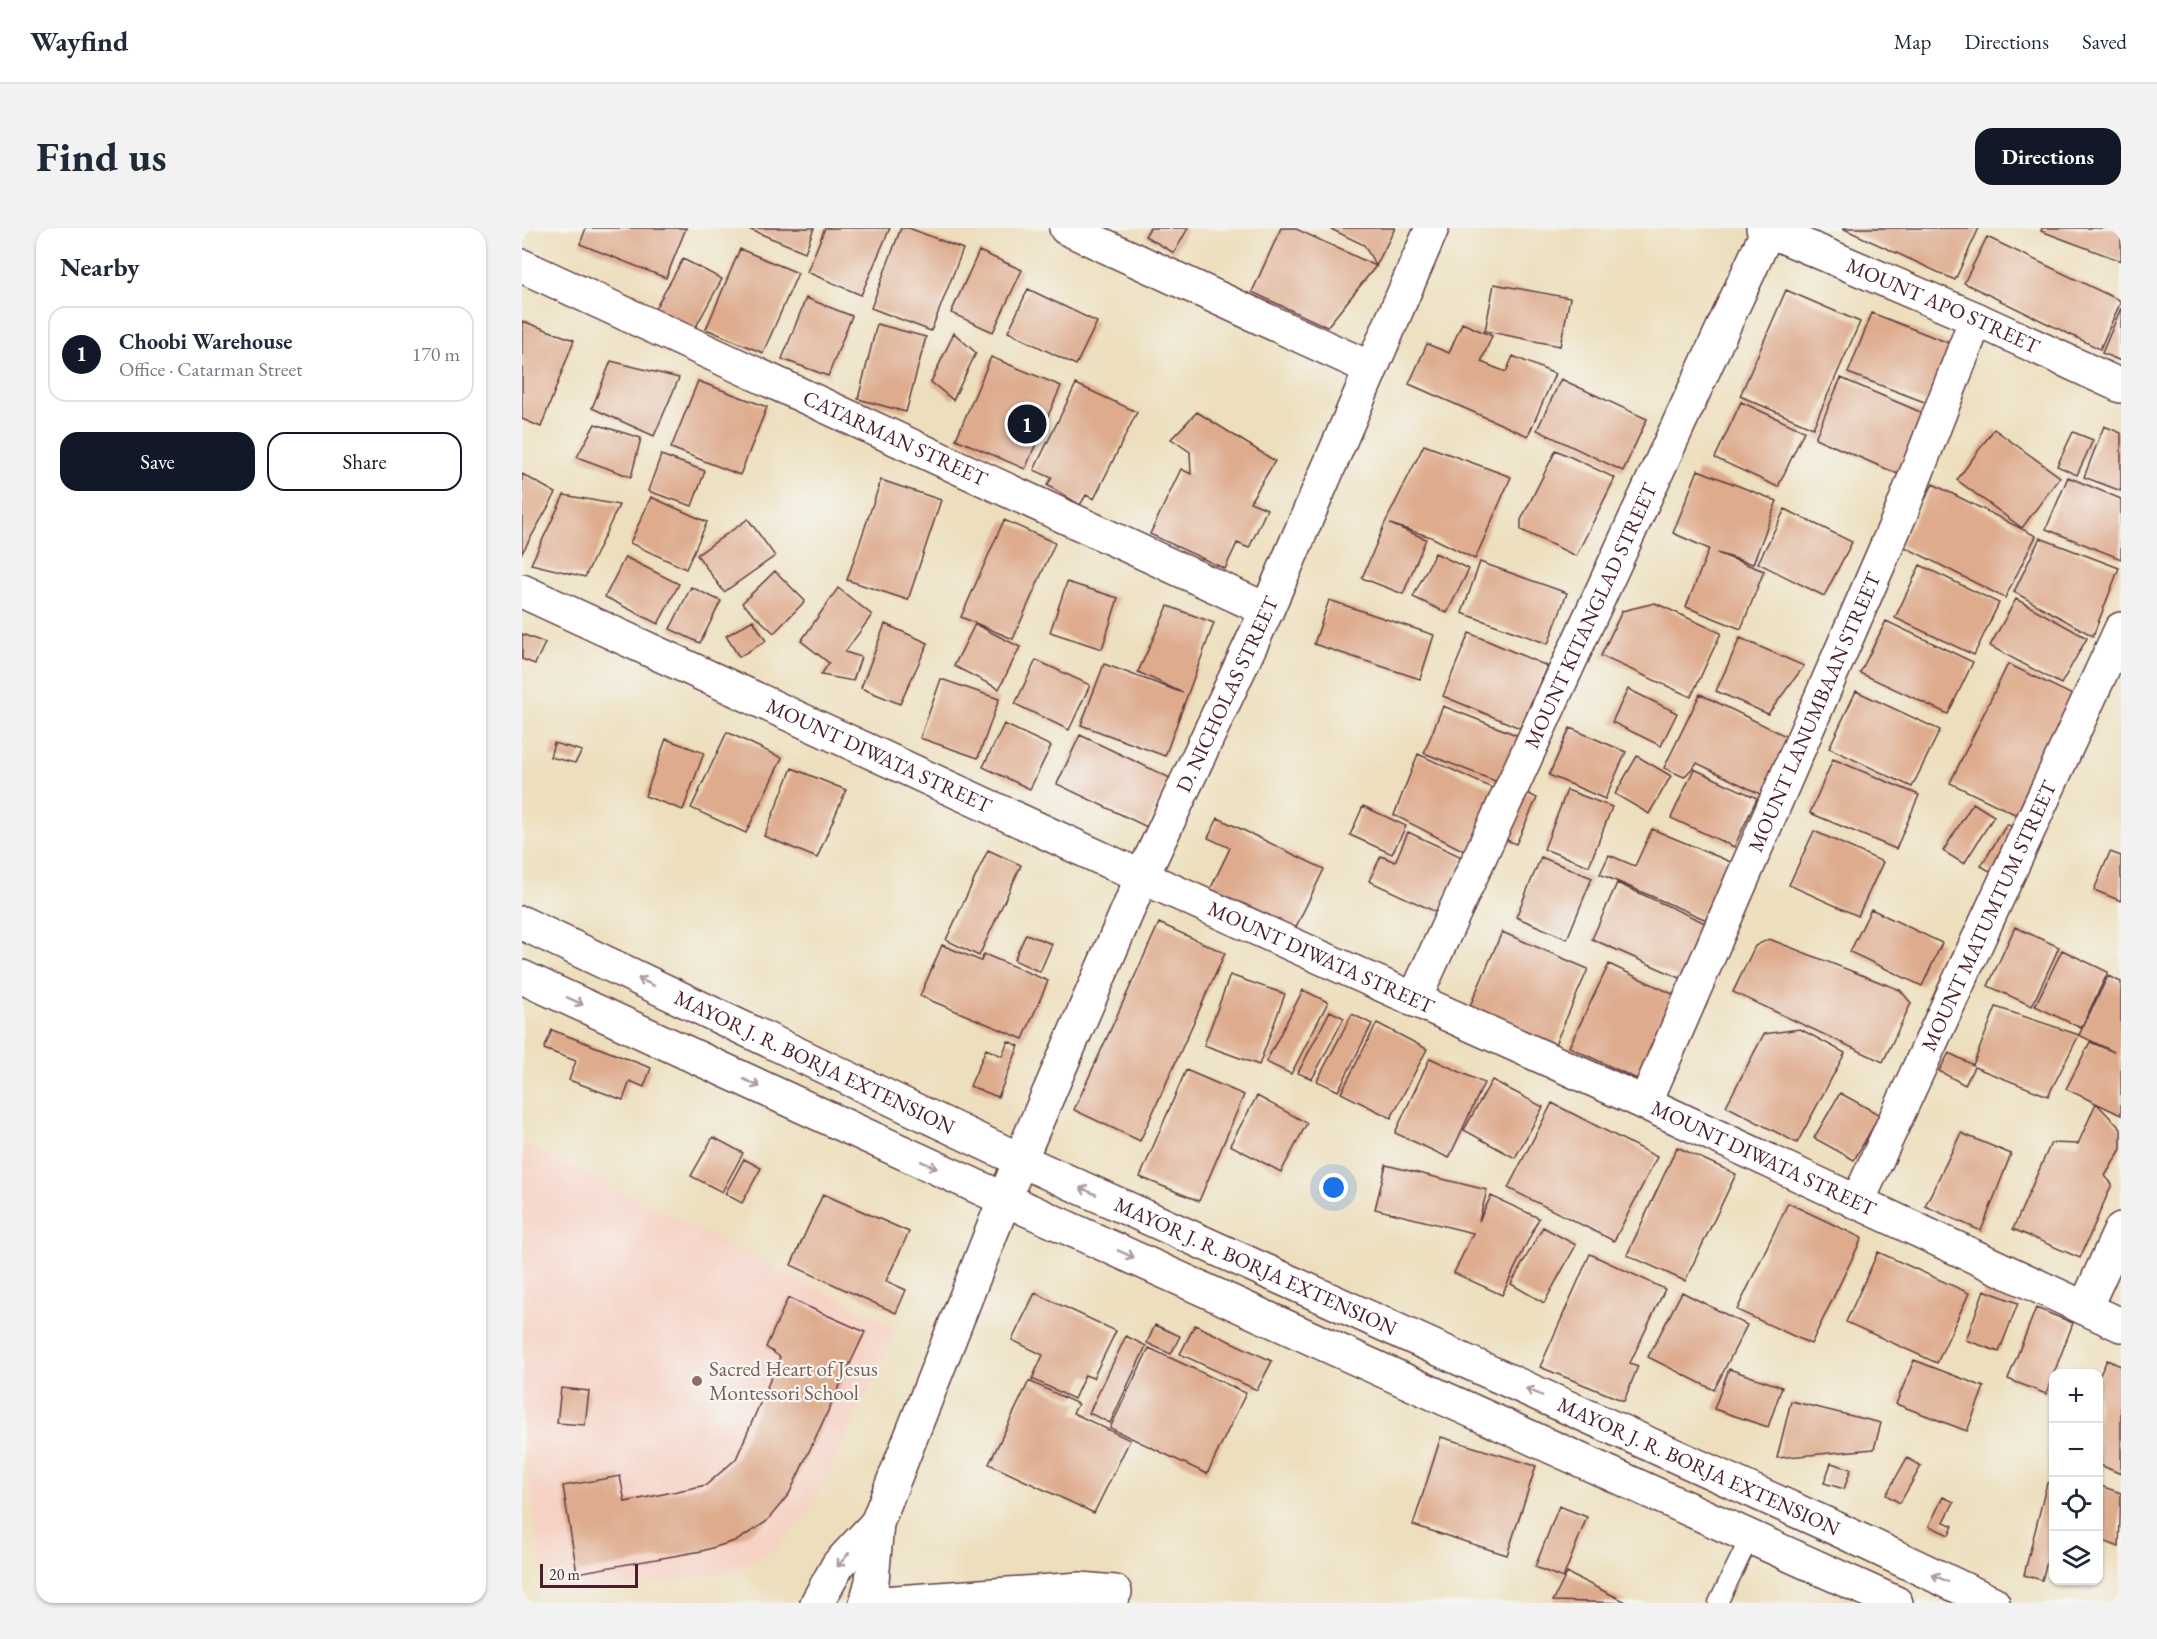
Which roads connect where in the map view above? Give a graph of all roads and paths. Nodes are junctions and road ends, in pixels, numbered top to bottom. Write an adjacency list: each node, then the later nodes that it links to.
1 (1066, 228): 6 (street)
2 (1432, 228): 6 (street, D. NICHOLAS STREET)
3 (1766, 229): 5 (street, MOUNT APO STREET); 14 (street, MOUNT KITANGLAD STREET)
4 (522, 266): 9 (street, CATARMAN STREET)
5 (1977, 319): 7 (street, MOUNT APO STREET); 15 (street, MOUNT LANUMBAAN STREET)
6 (1370, 368): 9 (street, D. NICHOLAS STREET)
7 (2121, 386)
8 (522, 591): 11 (street, MOUNT DIWATA STREET)
9 (1267, 610): 11 (street, D. NICHOLAS STREET)
10 (2121, 629): 18 (street, MOUNT MATUMTUM STREET)
11 (1142, 877): 14 (street, MOUNT DIWATA STREET); 16 (street, D. NICHOLAS STREET)
12 (522, 923): 16 (street, MAYOR J. R. BORJA EXTENSION, one-way to 12)
13 (522, 977): 17 (street, MAYOR J. R. BORJA EXTENSION, one-way to 17)
14 (1414, 1000): 15 (street, MOUNT DIWATA STREET)
15 (1645, 1103): 18 (street, MOUNT DIWATA STREET)
16 (1020, 1160): 17 (street, D. NICHOLAS STREET); 23 (street, MAYOR J. R. BORJA EXTENSION, one-way to 16)
17 (1004, 1199): 22 (street, D. NICHOLAS STREET); 24 (street, MAYOR J. R. BORJA EXTENSION, one-way to 24)
18 (1857, 1203): 20 (street, MOUNT DIWATA STREET)
19 (2121, 1229): 20 (street)
20 (2085, 1308): 21 (street, MOUNT DIWATA STREET)
21 (2121, 1325)
22 (877, 1523): 27 (street, one-way to 27); 28 (street)
23 (1837, 1529): 25 (street); 32 (street, MAYOR J. R. BORJA EXTENSION, one-way to 23)
24 (1751, 1536): 25 (street, MAYOR J. R. BORJA EXTENSION); 30 (lane)
25 (1819, 1568): 31 (street, MAYOR J. R. BORJA EXTENSION)
26 (1115, 1592): 29 (street)
27 (817, 1603)
28 (866, 1603)
29 (883, 1603)
30 (1718, 1603)
31 (1896, 1603)
32 (1993, 1603)

